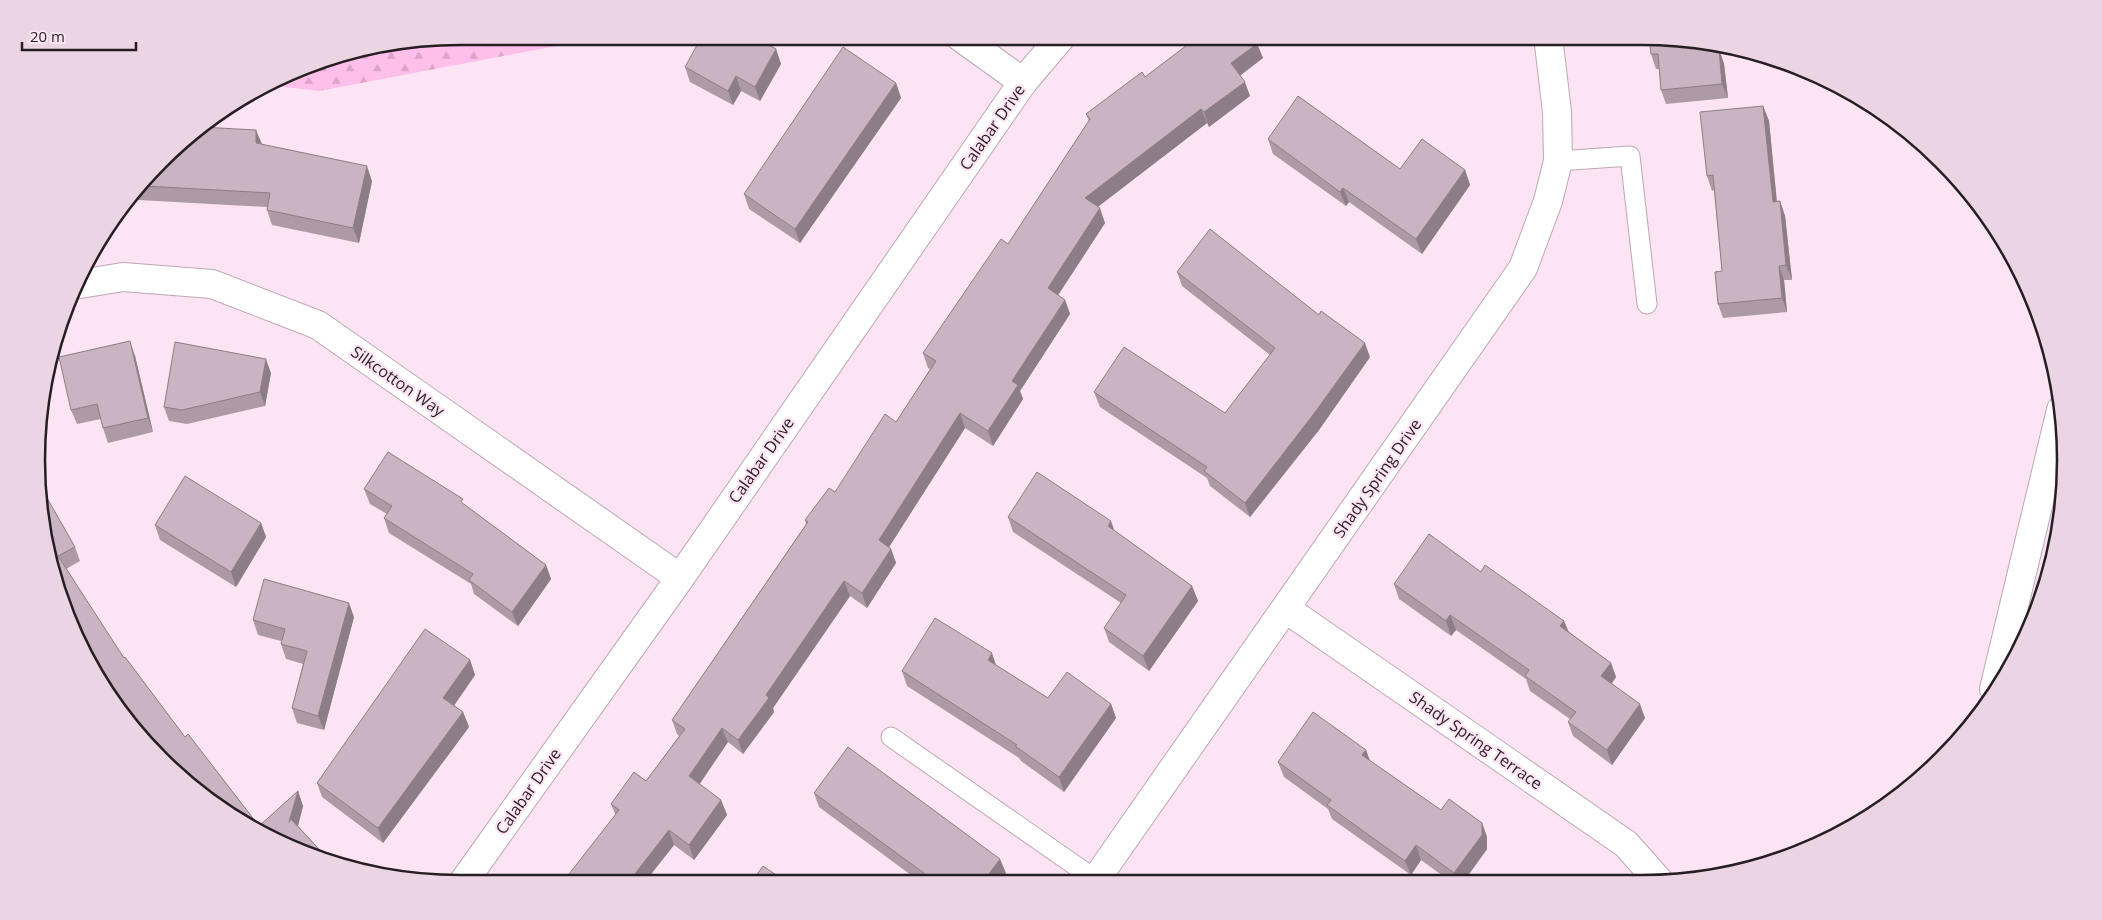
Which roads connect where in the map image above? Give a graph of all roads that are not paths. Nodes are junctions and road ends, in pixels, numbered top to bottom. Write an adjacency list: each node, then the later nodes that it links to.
1 (972, 45): 4 (street)
2 (1054, 45): 4 (street, Calabar Drive)
3 (1549, 45): 5 (street, Shady Spring Drive)
4 (1023, 82): 9 (street, Calabar Drive)
5 (1558, 161): 7 (lane); 10 (street, Shady Spring Drive)
6 (85, 283): 9 (street, Silkcotton Way)
7 (1647, 304)
8 (2056, 432): 11 (street)
9 (680, 578): 13 (street, Calabar Drive)
10 (1286, 609): 15 (street, Shady Spring Drive); 16 (street, Shady Spring Terrace)
11 (1998, 673)
12 (891, 737): 14 (lane)
13 (468, 875)
14 (1086, 875)
15 (1099, 875)
16 (1653, 875)

